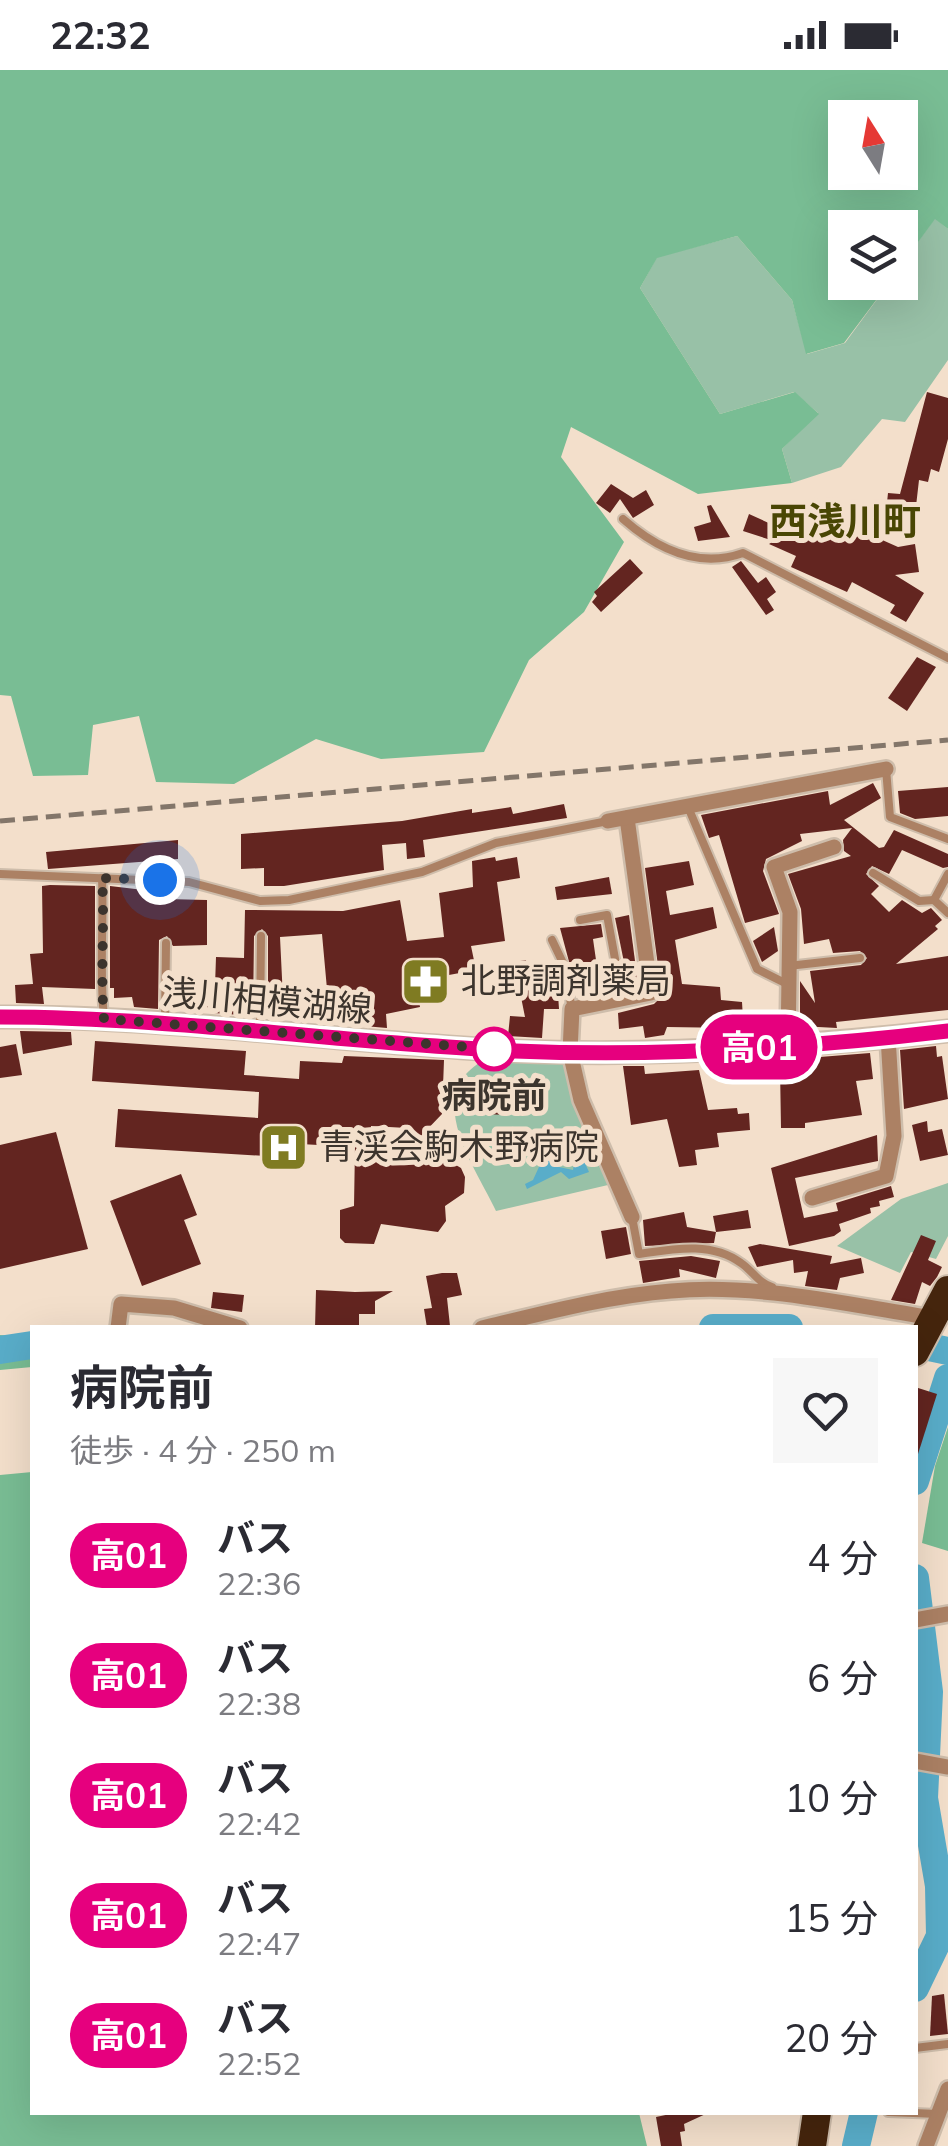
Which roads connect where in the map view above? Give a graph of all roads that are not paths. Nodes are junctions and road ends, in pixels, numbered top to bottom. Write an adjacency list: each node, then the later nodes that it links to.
1 (623, 518): 2 (lane)
2 (948, 658)
3 (886, 769): 4 (street); 7 (lane)
4 (688, 806): 5 (street); 21 (lane)
5 (627, 818): 6 (street); 22 (street)
6 (608, 821): 12 (lane)
7 (948, 838)
8 (834, 847): 20 (street)
9 (873, 873): 13 (lane)
10 (0, 874): 12 (lane)
11 (948, 874): 13 (lane)
12 (102, 878): 25 (lane)
13 (934, 900): 14 (lane)
14 (948, 913)
15 (580, 920): 22 (lane)
16 (260, 936): 27 (lane)
17 (552, 940): 23 (lane)
18 (166, 942): 26 (lane)
19 (860, 958): 20 (lane)
20 (788, 966): 21 (street)
21 (787, 984): 30 (street)
22 (622, 998): 23 (street)
23 (572, 1009): 31 (street)
24 (0, 1017): 25 (main road, 浅川相模湖線)
25 (104, 1019): 26 (main road, 浅川相模湖線)
26 (164, 1025): 27 (main road, 浅川相模湖線)
27 (260, 1033): 31 (main road, 浅川相模湖線)
28 (947, 1036): 29 (main road, 浅川相模湖線)
29 (888, 1037): 30 (main road, 浅川相模湖線); 32 (street)
30 (788, 1045): 31 (main road, 浅川相模湖線)
31 (570, 1052): 33 (street)
32 (812, 1198)
33 (632, 1216): 35 (lane)
34 (948, 1290): 36 (highway)
35 (800, 1296): 36 (street); 39 (street)
36 (931, 1321): 40 (highway)
37 (118, 1325): 38 (street)
38 (230, 1325)
39 (495, 1325)
40 (918, 1346)
41 (948, 1614): 42 (street)
42 (923, 1618)
43 (948, 2044): 44 (lane)
44 (918, 2048)
45 (948, 2089): 47 (street)
46 (918, 2113): 47 (lane)
47 (938, 2114): 50 (street)
48 (817, 2115): 51 (highway)
49 (948, 2138): 50 (street)
50 (928, 2142)
51 (812, 2146)

